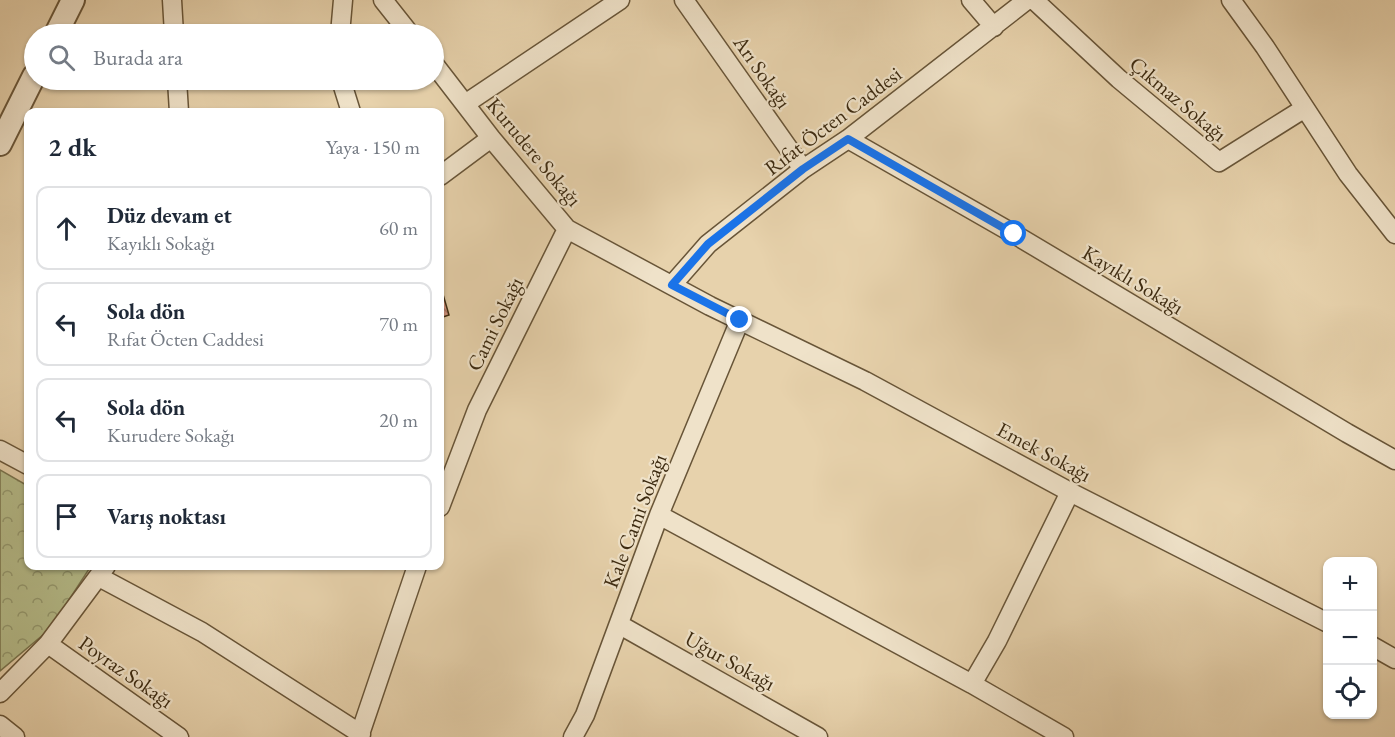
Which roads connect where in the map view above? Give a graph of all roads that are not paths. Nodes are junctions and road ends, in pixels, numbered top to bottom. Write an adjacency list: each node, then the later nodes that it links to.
1 (73, 0): 11 (street)
2 (172, 0): 12 (street)
3 (343, 0): 13 (street)
4 (383, 0): 14 (street)
5 (620, 0): 20 (street)
6 (684, 0): 27 (street, Arı Sokağı)
7 (972, 0): 15 (street)
8 (1027, 0): 15 (street, Rıfat Öcten Caddesi)
9 (1034, 0): 23 (street, Çıkmaz Sokağı)
10 (1231, 0): 23 (street)
11 (61, 24)
12 (173, 24)
13 (341, 24)
14 (402, 24)
15 (994, 27): 25 (street, Rıfat Öcten Caddesi)
16 (444, 77): 20 (street, Kurudere Sokağı)
17 (27, 90): 26 (street)
18 (178, 90): 21 (street)
19 (344, 90): 22 (street)
20 (465, 104): 24 (street, Kurudere Sokağı)
21 (179, 108)
22 (350, 108)
23 (1305, 108): 30 (street)
24 (491, 138): 28 (street); 29 (street, Kurudere Sokağı)
25 (848, 139): 27 (street, Rıfat Öcten Caddesi); 34 (street, Kayıklı Sokağı)
26 (0, 144)
27 (803, 169): 31 (street, Rıfat Öcten Caddesi)
28 (444, 173)
29 (567, 229): 31 (street, Kurudere Sokağı); 37 (street, Cami Sokağı)
30 (1395, 234)
31 (672, 285): 32 (street, Kurudere Sokağı)
32 (740, 320): 36 (street, Emek Sokağı); 38 (street, Kale Cami Sokağı)
33 (0, 450): 35 (street)
34 (1395, 460)
35 (24, 463)
36 (1070, 492): 41 (street, Emek Sokağı); 46 (street)
37 (444, 497)
38 (659, 514): 42 (street, Kale Cami Sokağı); 46 (street)
39 (416, 570): 49 (street)
40 (102, 571): 43 (street); 49 (street)
41 (1323, 620)
42 (620, 625): 52 (street, Kale Cami Sokağı); 53 (street, Uğur Sokağı)
43 (48, 644): 47 (street); 51 (street, Poyraz Sokağı)
44 (1377, 649): 45 (street)
45 (1395, 659)
46 (972, 684): 54 (street)
47 (0, 693)
48 (0, 725): 50 (street)
49 (360, 735)
50 (15, 737)
51 (179, 737)
52 (573, 737)
53 (818, 737)
54 (1064, 737)

